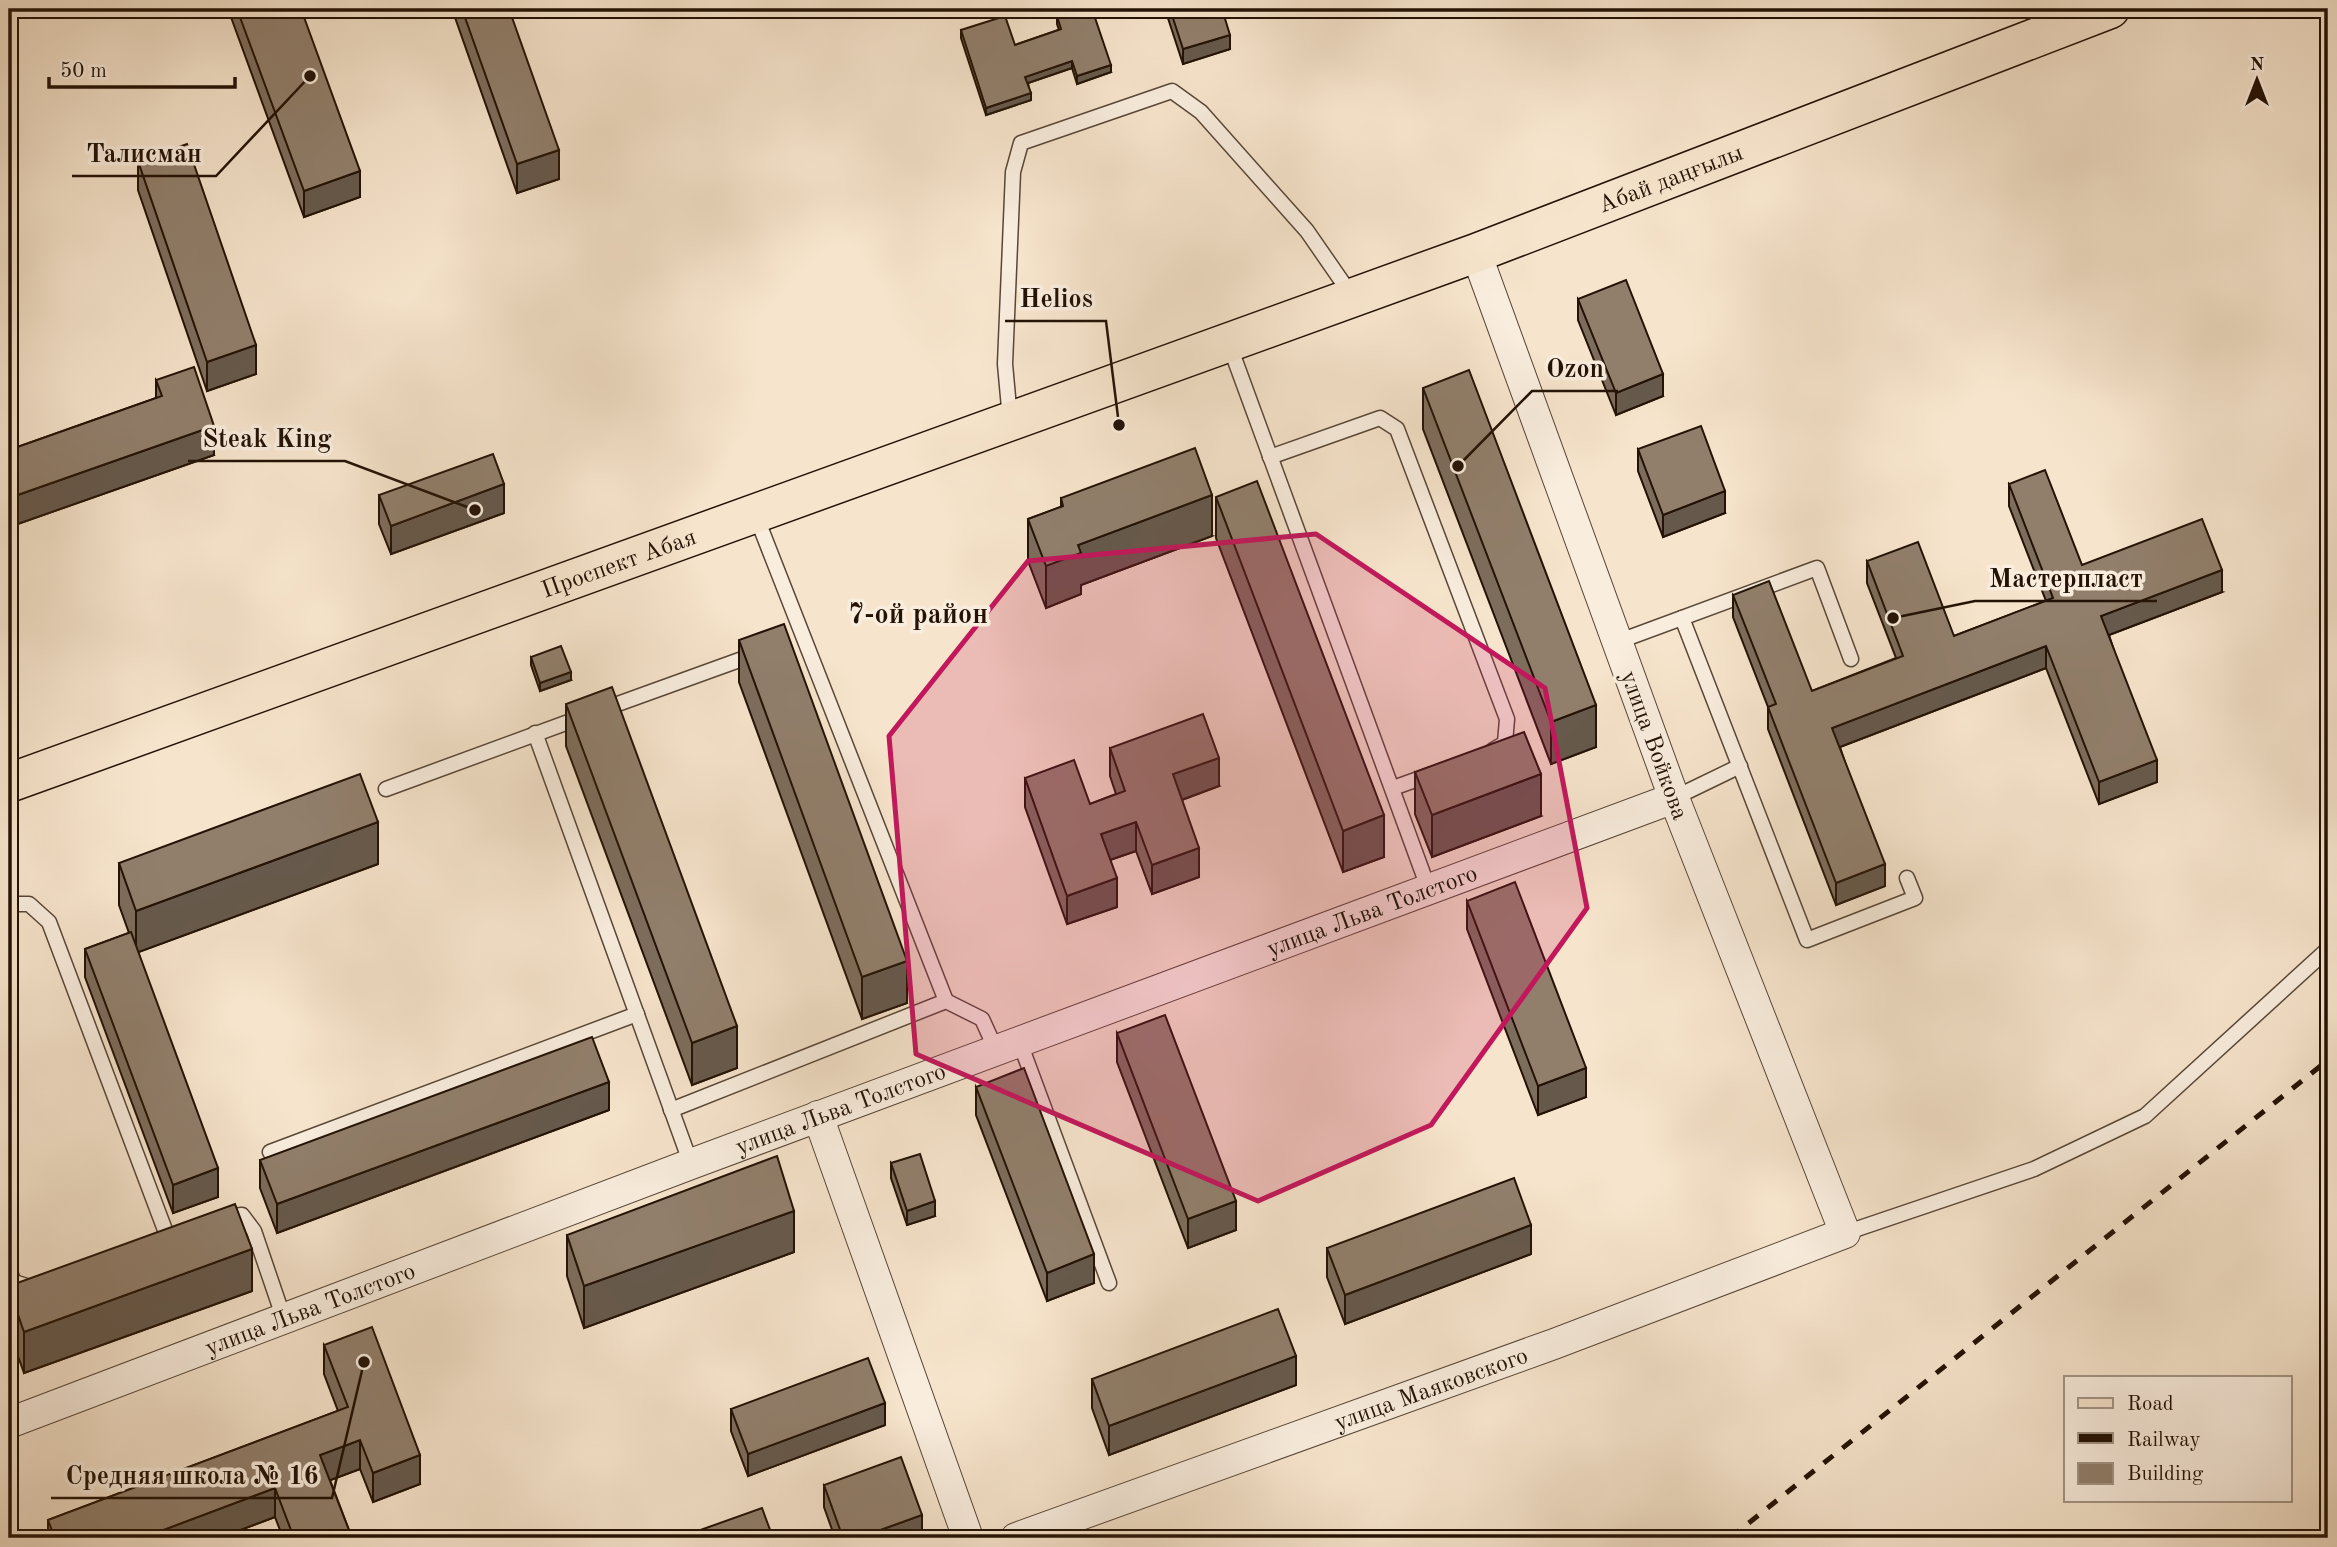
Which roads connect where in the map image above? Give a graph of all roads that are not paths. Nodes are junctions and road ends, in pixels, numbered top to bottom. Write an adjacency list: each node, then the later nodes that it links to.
1 (2107, 9): 2 (main road, Абай даңғылы)
2 (1476, 253): 3 (main road, Абай даңғылы); 9 (street, улица Войкова)
3 (1353, 297): 4 (main road, Абай даңғылы); 5 (lane)
4 (1228, 343): 5 (main road, Проспект Абая); 6 (lane)
5 (1010, 422): 7 (main road, Проспект Абая)
6 (1270, 457): 13 (lane); 17 (lane)
7 (756, 515): 16 (main road, Проспект Абая); 24 (lane)
8 (1682, 618): 9 (lane); 11 (lane); 14 (lane)
9 (1616, 642): 19 (street, улица Войкова)
10 (765, 651): 12 (lane)
11 (1851, 659)
12 (535, 733): 18 (lane); 25 (lane)
13 (1478, 757)
14 (1740, 766): 19 (lane); 20 (lane)
15 (1442, 770): 17 (lane)
16 (9, 783)
17 (1394, 788): 21 (lane)
18 (386, 789)
19 (1674, 798): 21 (street, улица Льва Толстого); 32 (street, улица Войкова)
20 (1907, 878)
21 (1429, 890): 26 (street, улица Льва Толстого)
22 (9, 904): 33 (lane)
23 (2328, 949): 32 (lane)
24 (946, 1001): 26 (lane); 27 (lane)
25 (637, 1014): 27 (lane); 29 (lane)
26 (1008, 1047): 28 (street, улица Льва Толстого); 36 (lane)
27 (671, 1110): 30 (lane)
28 (818, 1116): 30 (street, улица Льва Толстого); 39 (street)
29 (270, 1152)
30 (691, 1164): 37 (street, улица Льва Толстого)
31 (210, 1222): 37 (lane)
32 (1845, 1233): 40 (street, улица Маяковского)
33 (168, 1238)
34 (9, 1270): 35 (lane)
35 (44, 1283)
36 (1109, 1283)
37 (284, 1319): 38 (street, улица Льва Толстого)
38 (9, 1423)
39 (968, 1538)
40 (1016, 1538)

